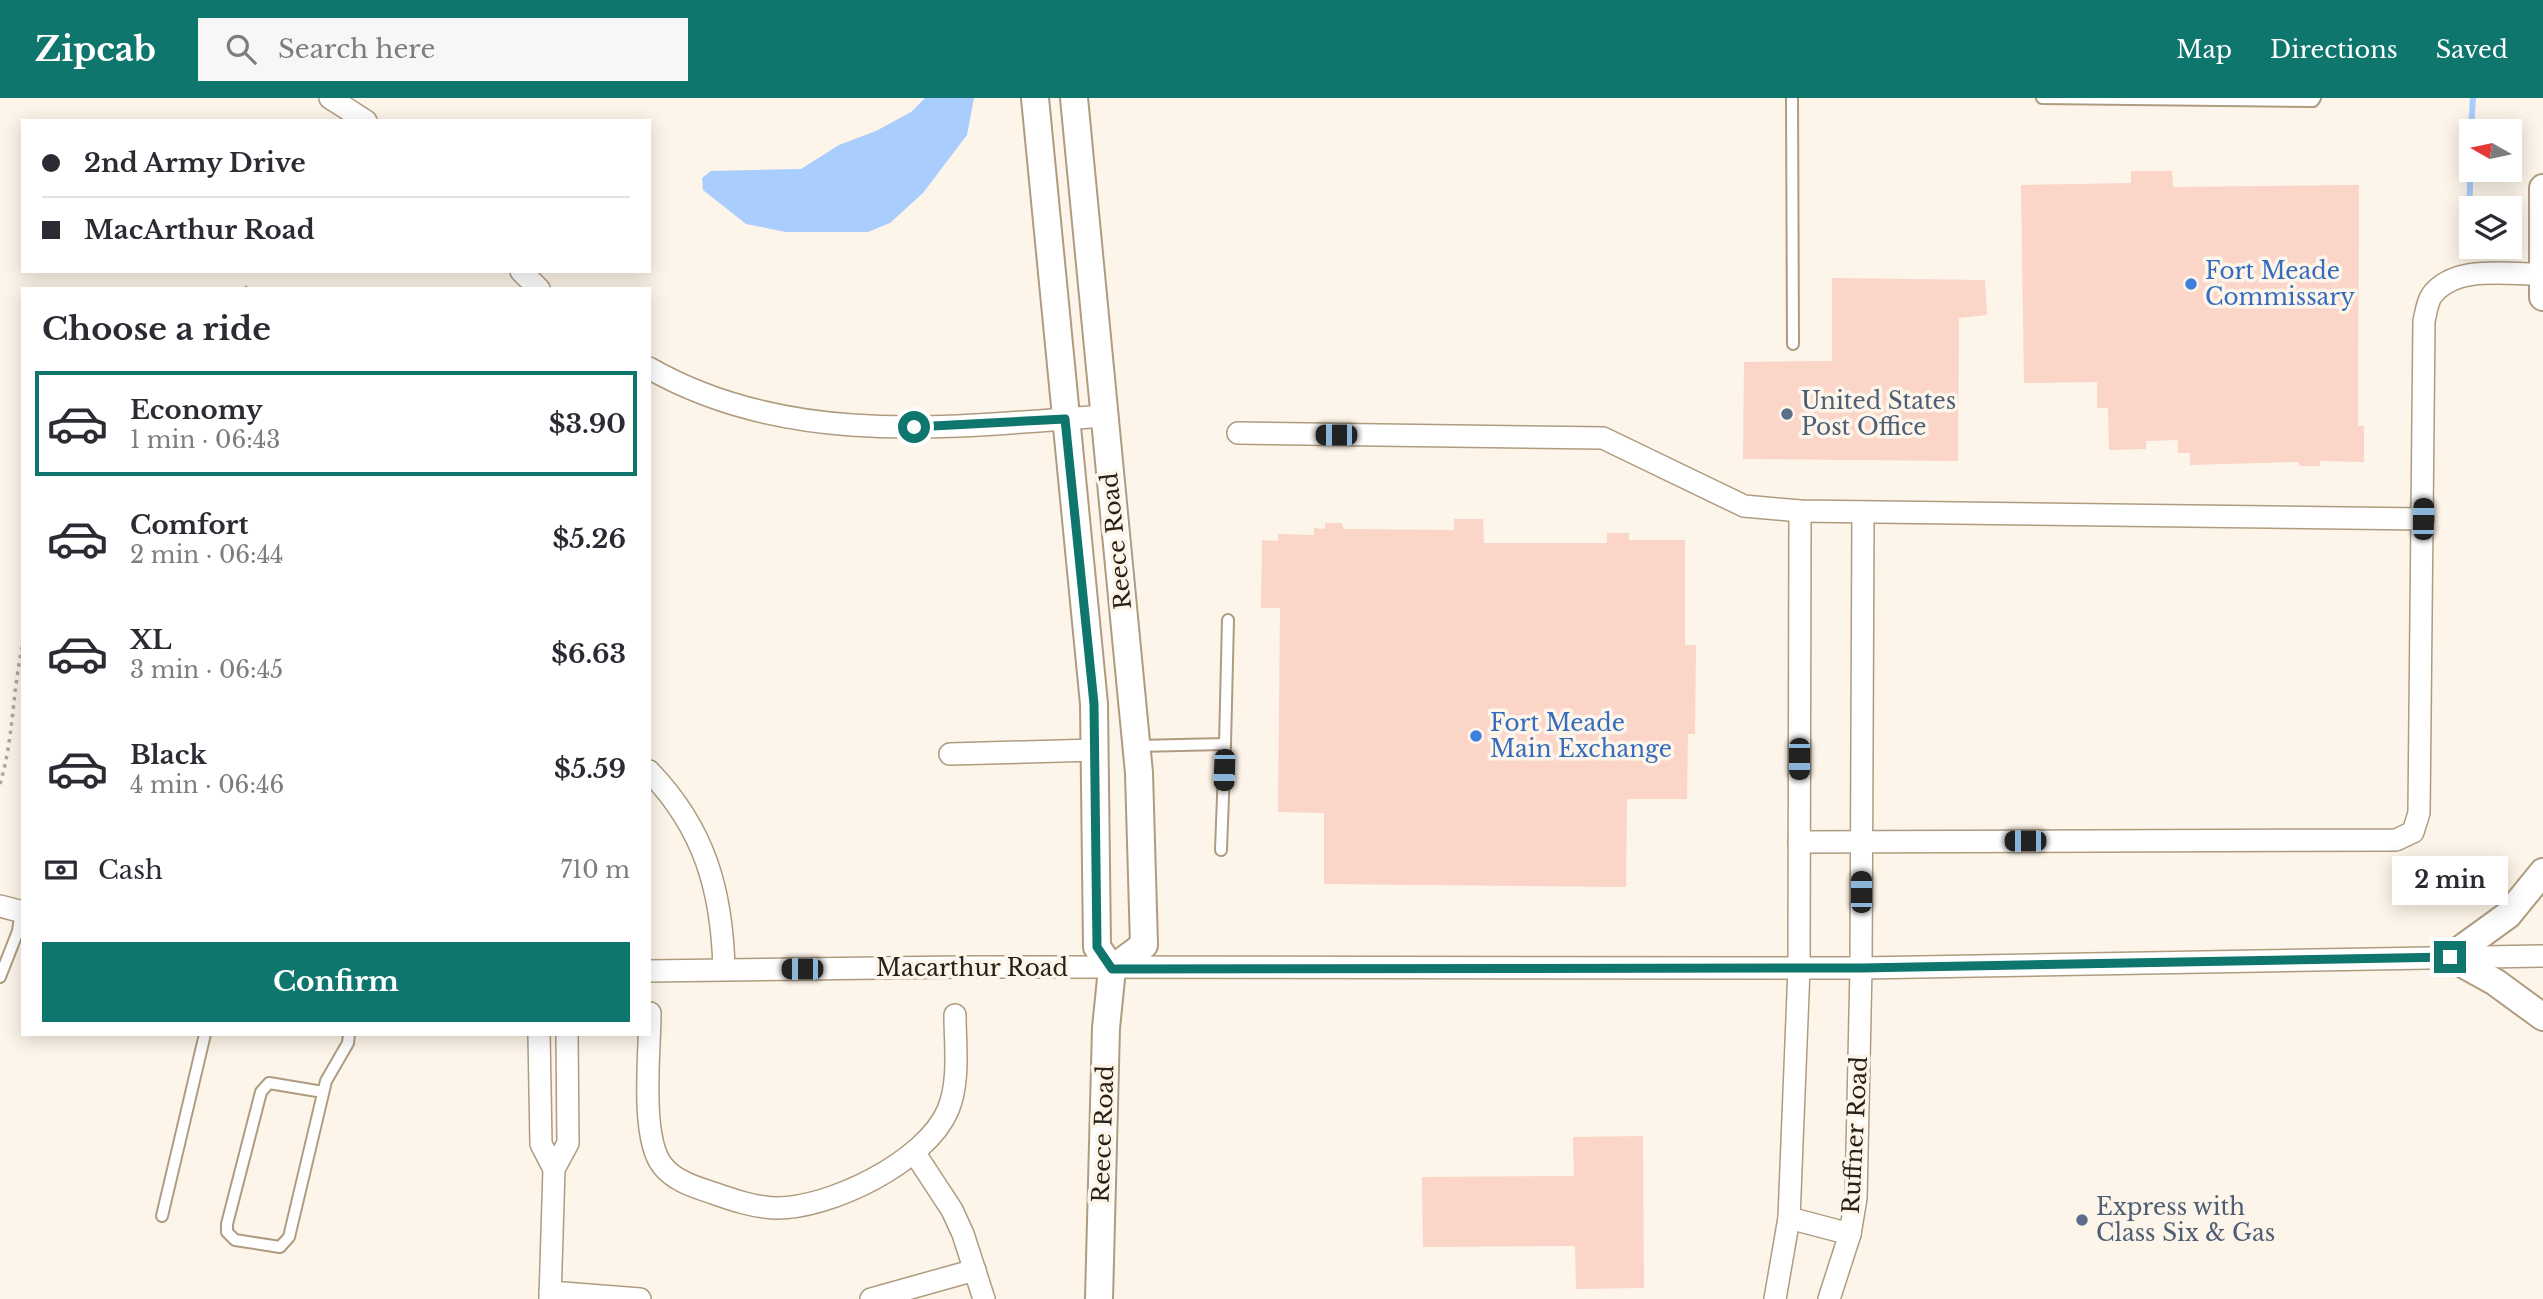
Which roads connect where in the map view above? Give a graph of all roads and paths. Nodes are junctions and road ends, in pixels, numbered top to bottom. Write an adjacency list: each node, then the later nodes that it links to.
1 (330, 98): 7 (street)
2 (1035, 98): 17 (street, Reece Road)
3 (1074, 98): 16 (street, Reece Road)
4 (1792, 98): 14 (lane)
5 (2042, 98): 6 (lane)
6 (2315, 98)
7 (363, 119)
8 (2543, 188): 10 (street)
9 (523, 273): 13 (street)
10 (2542, 282): 21 (street)
11 (250, 284): 12 (path)
12 (247, 287)
13 (537, 287)
14 (1793, 344)
15 (651, 369): 17 (street)
16 (1104, 416): 17 (street); 25 (street, Reece Road)
17 (1065, 419): 26 (street, Reece Road)
18 (1238, 433): 19 (street)
19 (1800, 511): 20 (street); 30 (street)
20 (1863, 512): 21 (street); 31 (street, Ruffner Road)
21 (2423, 519): 31 (street)
22 (1228, 620): 24 (lane)
23 (21, 653): 29 (path)
24 (1225, 744): 25 (lane); 32 (lane)
25 (1136, 746): 39 (street, Reece Road)
26 (1095, 750): 27 (street); 39 (street, Reece Road)
27 (950, 754)
28 (651, 773): 40 (street)
29 (0, 784)
30 (1799, 842): 31 (street); 37 (street)
31 (1861, 842): 38 (street, Ruffner Road)
32 (1221, 850)
33 (2543, 872): 36 (street)
34 (15, 910): 42 (lane)
35 (2543, 956): 36 (street)
36 (2450, 957): 38 (street); 44 (street)
37 (1799, 968): 38 (street); 39 (street, Macarthur Road); 54 (street)
38 (1861, 968): 55 (street, Ruffner Road)
39 (1112, 969): 40 (street, Macarthur Road); 61 (street, Reece Road)
40 (724, 970): 41 (street, Macarthur Road)
41 (651, 971)
42 (0, 977)
43 (955, 1015): 51 (street)
44 (2543, 1017)
45 (204, 1036): 53 (lane)
46 (348, 1036): 50 (lane)
47 (539, 1036): 52 (street)
48 (567, 1036): 52 (street)
49 (650, 1036): 51 (street)
50 (323, 1092): 50 (lane)
51 (914, 1152): 56 (street)
52 (554, 1169): 57 (street)
53 (162, 1216)
54 (1789, 1218): 55 (street); 62 (street)
55 (1850, 1234): 63 (street, Ruffner Road)
56 (975, 1270): 59 (street); 60 (street)
57 (550, 1295): 58 (street)
58 (640, 1299)
59 (871, 1299)
60 (984, 1299)
61 (1099, 1299)
62 (1774, 1299)
63 (1829, 1299)

